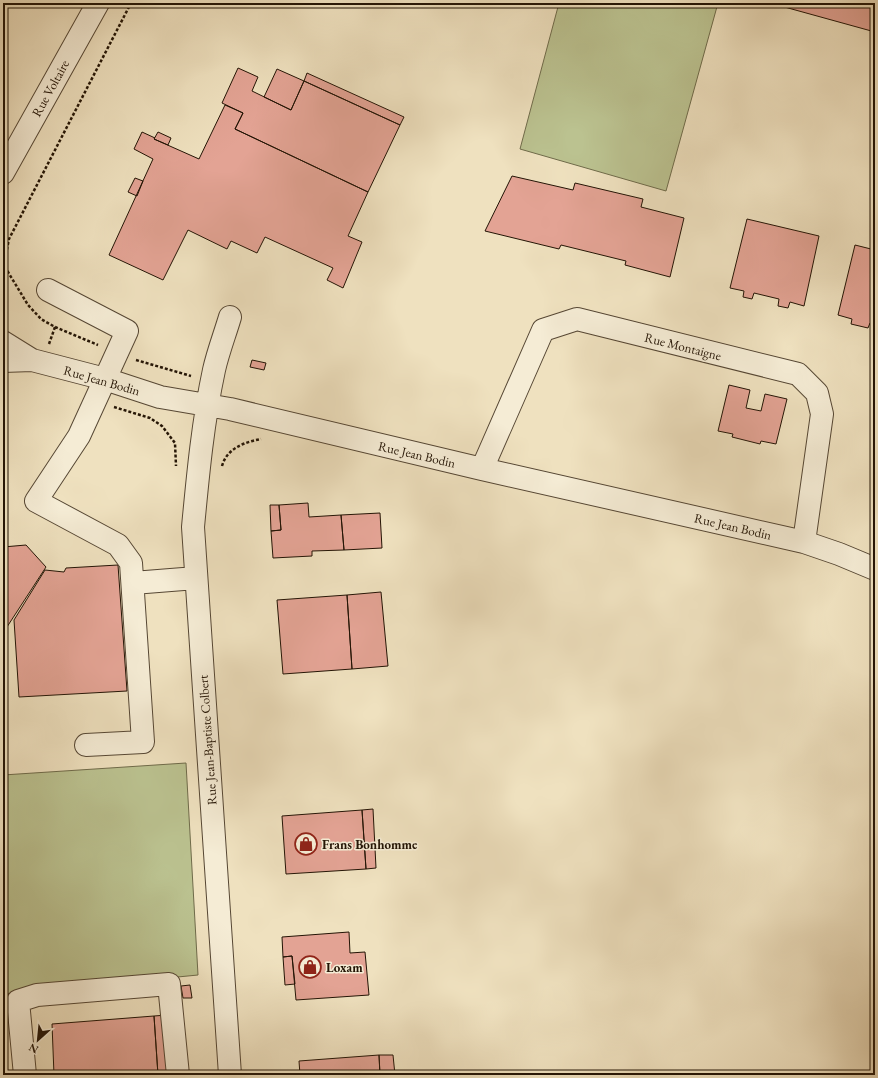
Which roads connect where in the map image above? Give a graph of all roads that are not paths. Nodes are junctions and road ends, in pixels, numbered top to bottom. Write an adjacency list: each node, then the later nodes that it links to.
1 (98, 3): 2 (street, Rue Voltaire)
2 (3, 173)
3 (48, 290): 8 (street)
4 (230, 317): 9 (street, Rue Jean-Baptiste Colbert)
5 (3, 342): 6 (street, Rue Jean Bodin)
6 (39, 355): 7 (street, Rue Jean Bodin); 8 (street, Rue Jean Bodin)
7 (3, 361)
8 (105, 379): 9 (street, Rue Jean Bodin); 14 (street)
9 (208, 406): 10 (street, Rue Jean Bodin); 13 (street, Rue Jean-Baptiste Colbert)
10 (482, 469): 11 (street, Rue Jean Bodin); 11 (street, Rue Montaigne)
11 (804, 542): 12 (street, Rue Jean Bodin)
12 (875, 569)
13 (196, 578): 14 (street); 18 (street, Rue Jean-Baptiste Colbert)
14 (133, 583): 15 (street)
15 (86, 745)
16 (25, 1075): 17 (street)
17 (178, 1075)
18 (230, 1075)

